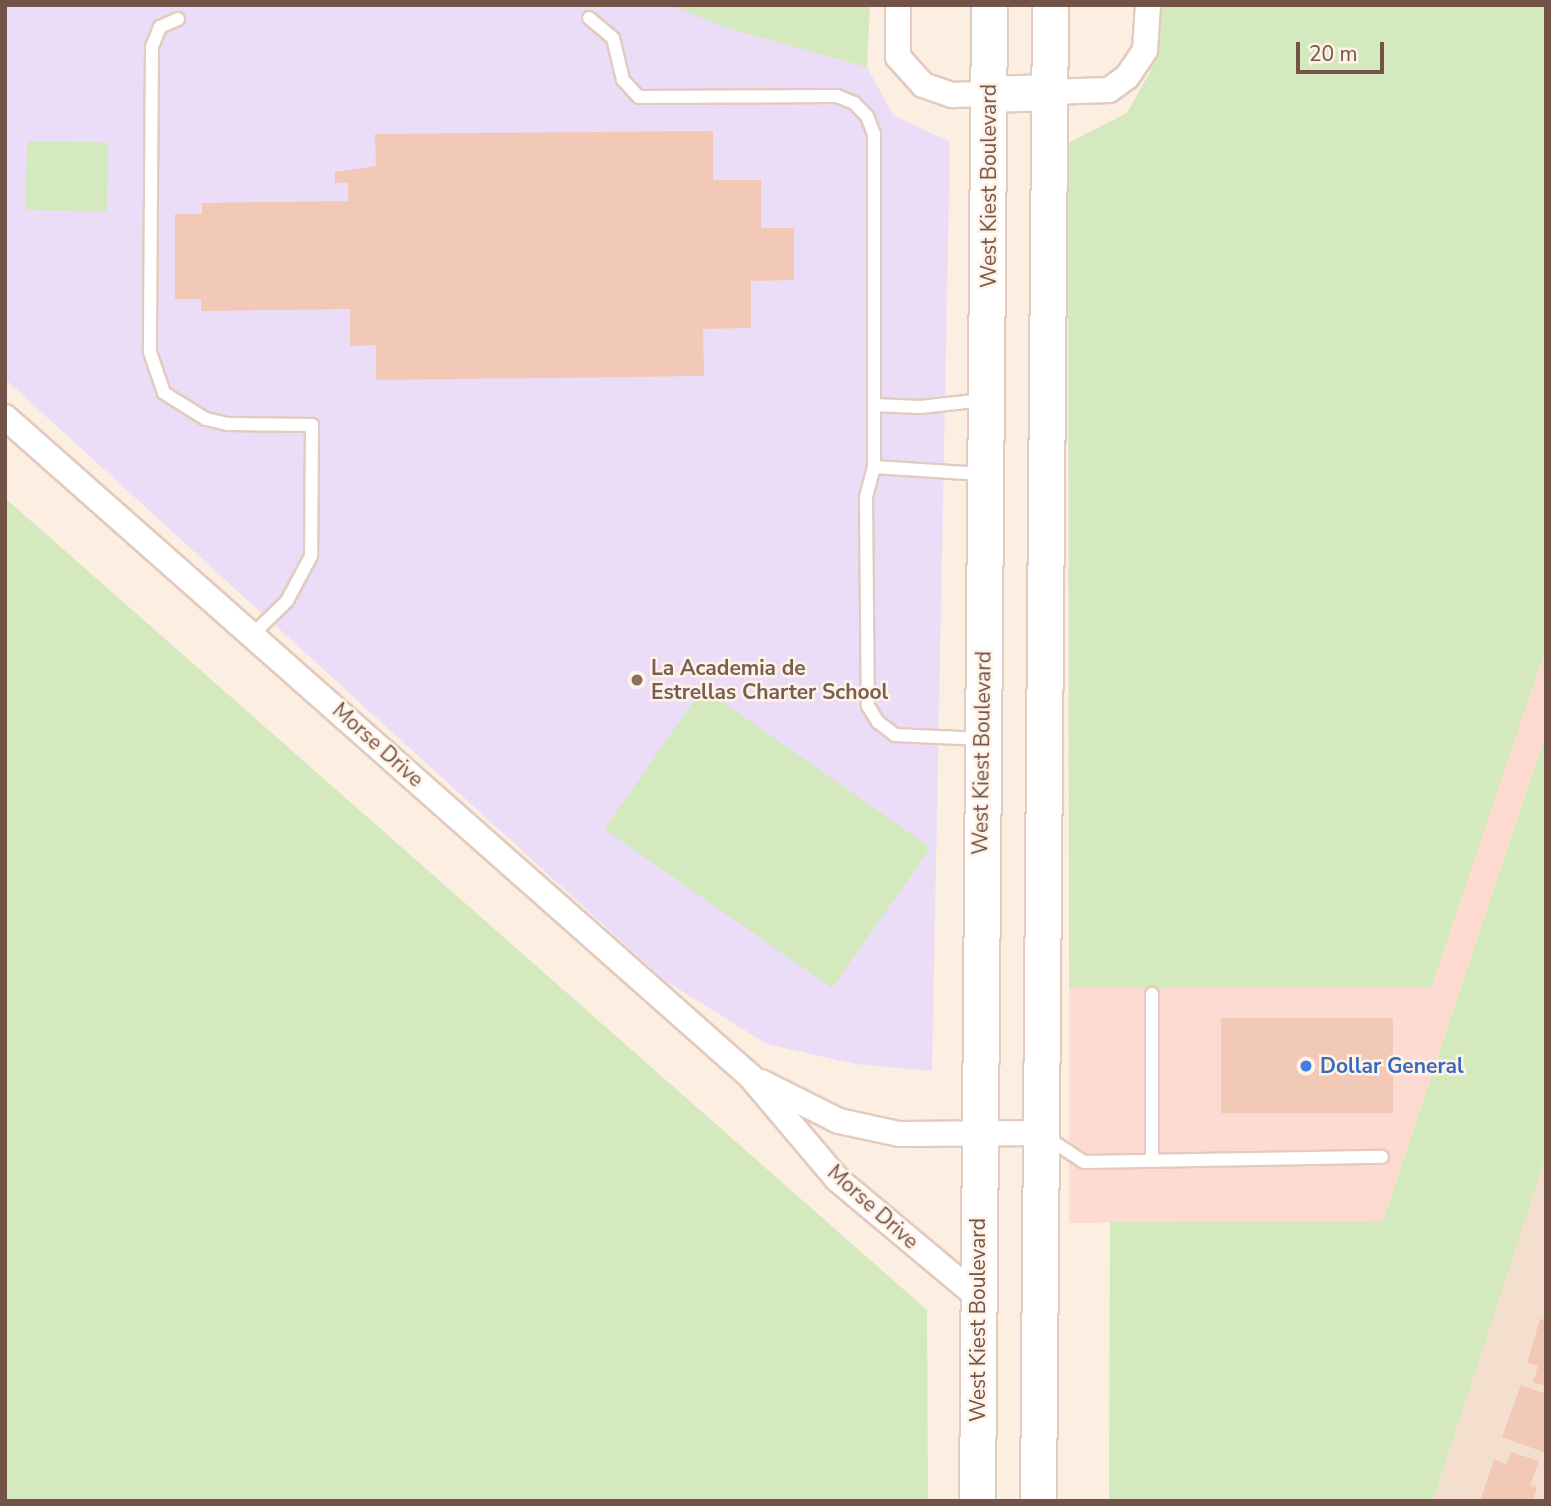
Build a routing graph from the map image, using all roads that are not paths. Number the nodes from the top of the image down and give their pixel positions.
1 (898, 5) edge
2 (989, 5) edge
3 (1050, 5) edge
4 (1148, 5) edge
5 (589, 18) dead end
6 (178, 19) dead end
7 (1050, 92) junction
8 (989, 94) junction
9 (988, 400) junction
10 (874, 405) junction
11 (5, 417) edge
12 (874, 467) junction
13 (986, 474) junction
14 (253, 634) junction
15 (982, 739) junction
16 (1152, 994) dead end
17 (750, 1076) junction
18 (1040, 1133) junction
19 (979, 1137) junction
20 (1382, 1157) dead end
21 (1152, 1161) junction
22 (978, 1297) junction
23 (976, 1501) edge
24 (1038, 1501) edge

1 - 8 street
2 - 8 main road, West Kiest Boulevard
3 - 7 main road
4 - 7 street
5 - 10 lane
6 - 14 lane
7 - 8 main road
7 - 18 main road
8 - 9 main road, West Kiest Boulevard
9 - 10 lane
9 - 13 main road, West Kiest Boulevard
10 - 12 lane
11 - 14 street, Morse Drive
12 - 13 lane
12 - 15 lane
13 - 15 main road, West Kiest Boulevard
14 - 17 street, Morse Drive
15 - 19 main road, West Kiest Boulevard
16 - 21 lane
17 - 19 street, Morse Drive
17 - 22 street, Morse Drive
18 - 19 street, Morse Drive
18 - 21 lane
18 - 24 main road
19 - 22 main road, West Kiest Boulevard
20 - 21 lane
22 - 23 main road, West Kiest Boulevard

